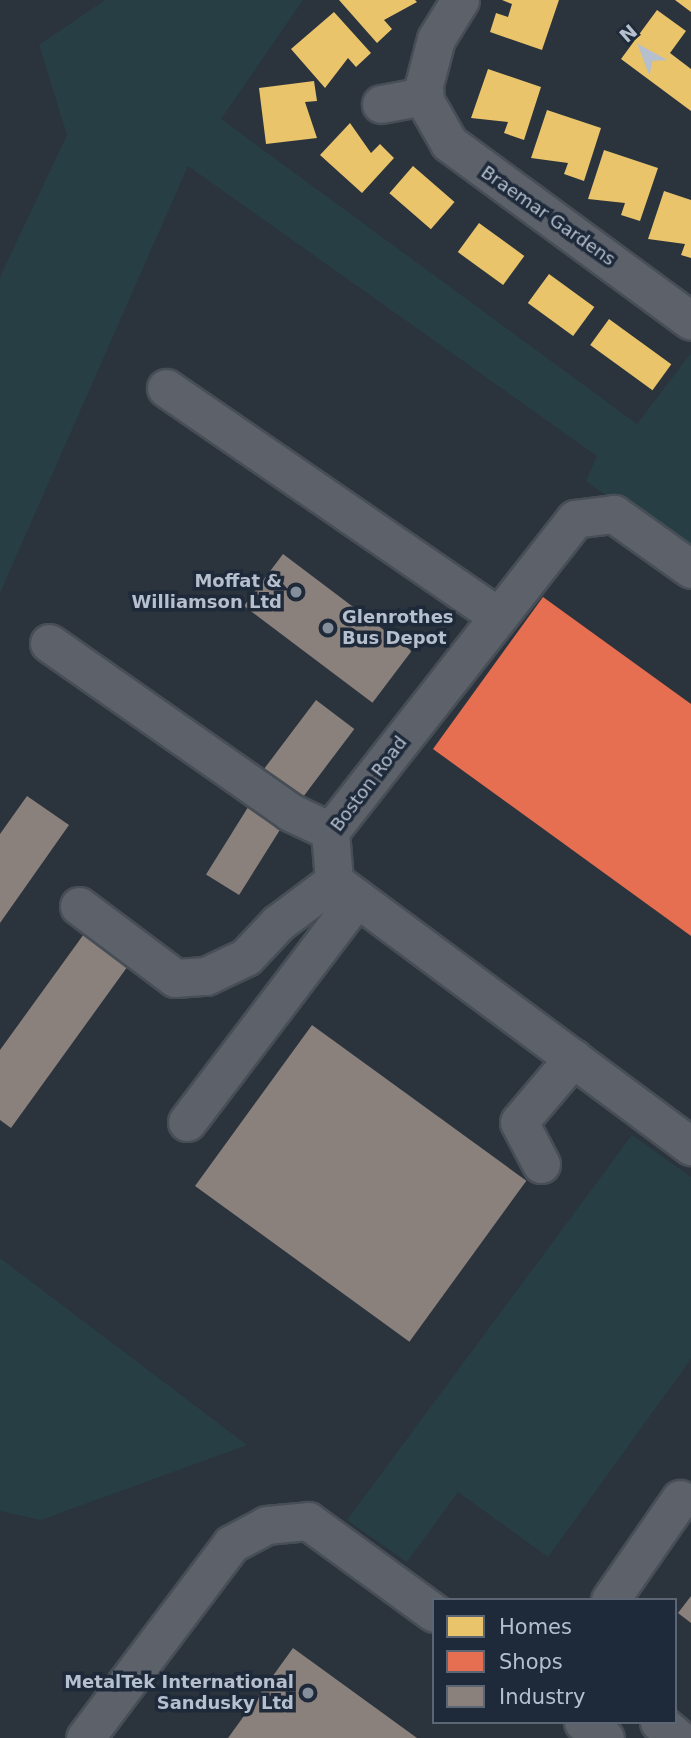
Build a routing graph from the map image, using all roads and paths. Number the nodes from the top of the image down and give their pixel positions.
1 (460, 0) edge
2 (424, 96) junction
3 (381, 104) dead end
4 (691, 321) edge
5 (166, 388) dead end
6 (691, 569) edge
7 (498, 616) junction
8 (49, 643) dead end
9 (330, 831) junction
10 (345, 890) junction
11 (79, 906) dead end
12 (573, 1058) junction
13 (187, 1122) dead end
14 (691, 1146) edge
15 (541, 1164) dead end
16 (680, 1499) dead end
17 (611, 1598) edge
18 (432, 1612) edge
19 (586, 1724) edge
20 (661, 1724) edge
21 (85, 1738) edge
22 (605, 1738) edge
23 (678, 1738) edge

1 - 2 street
2 - 3 street
2 - 4 street, Braemar Gardens
5 - 7 street
6 - 7 street, Boston Road
7 - 9 street, Boston Road
8 - 9 street
9 - 10 street, Boston Road
10 - 11 street
10 - 12 street
10 - 13 street
12 - 14 street
12 - 15 street
16 - 17 street
18 - 21 street
19 - 22 street
20 - 23 street

